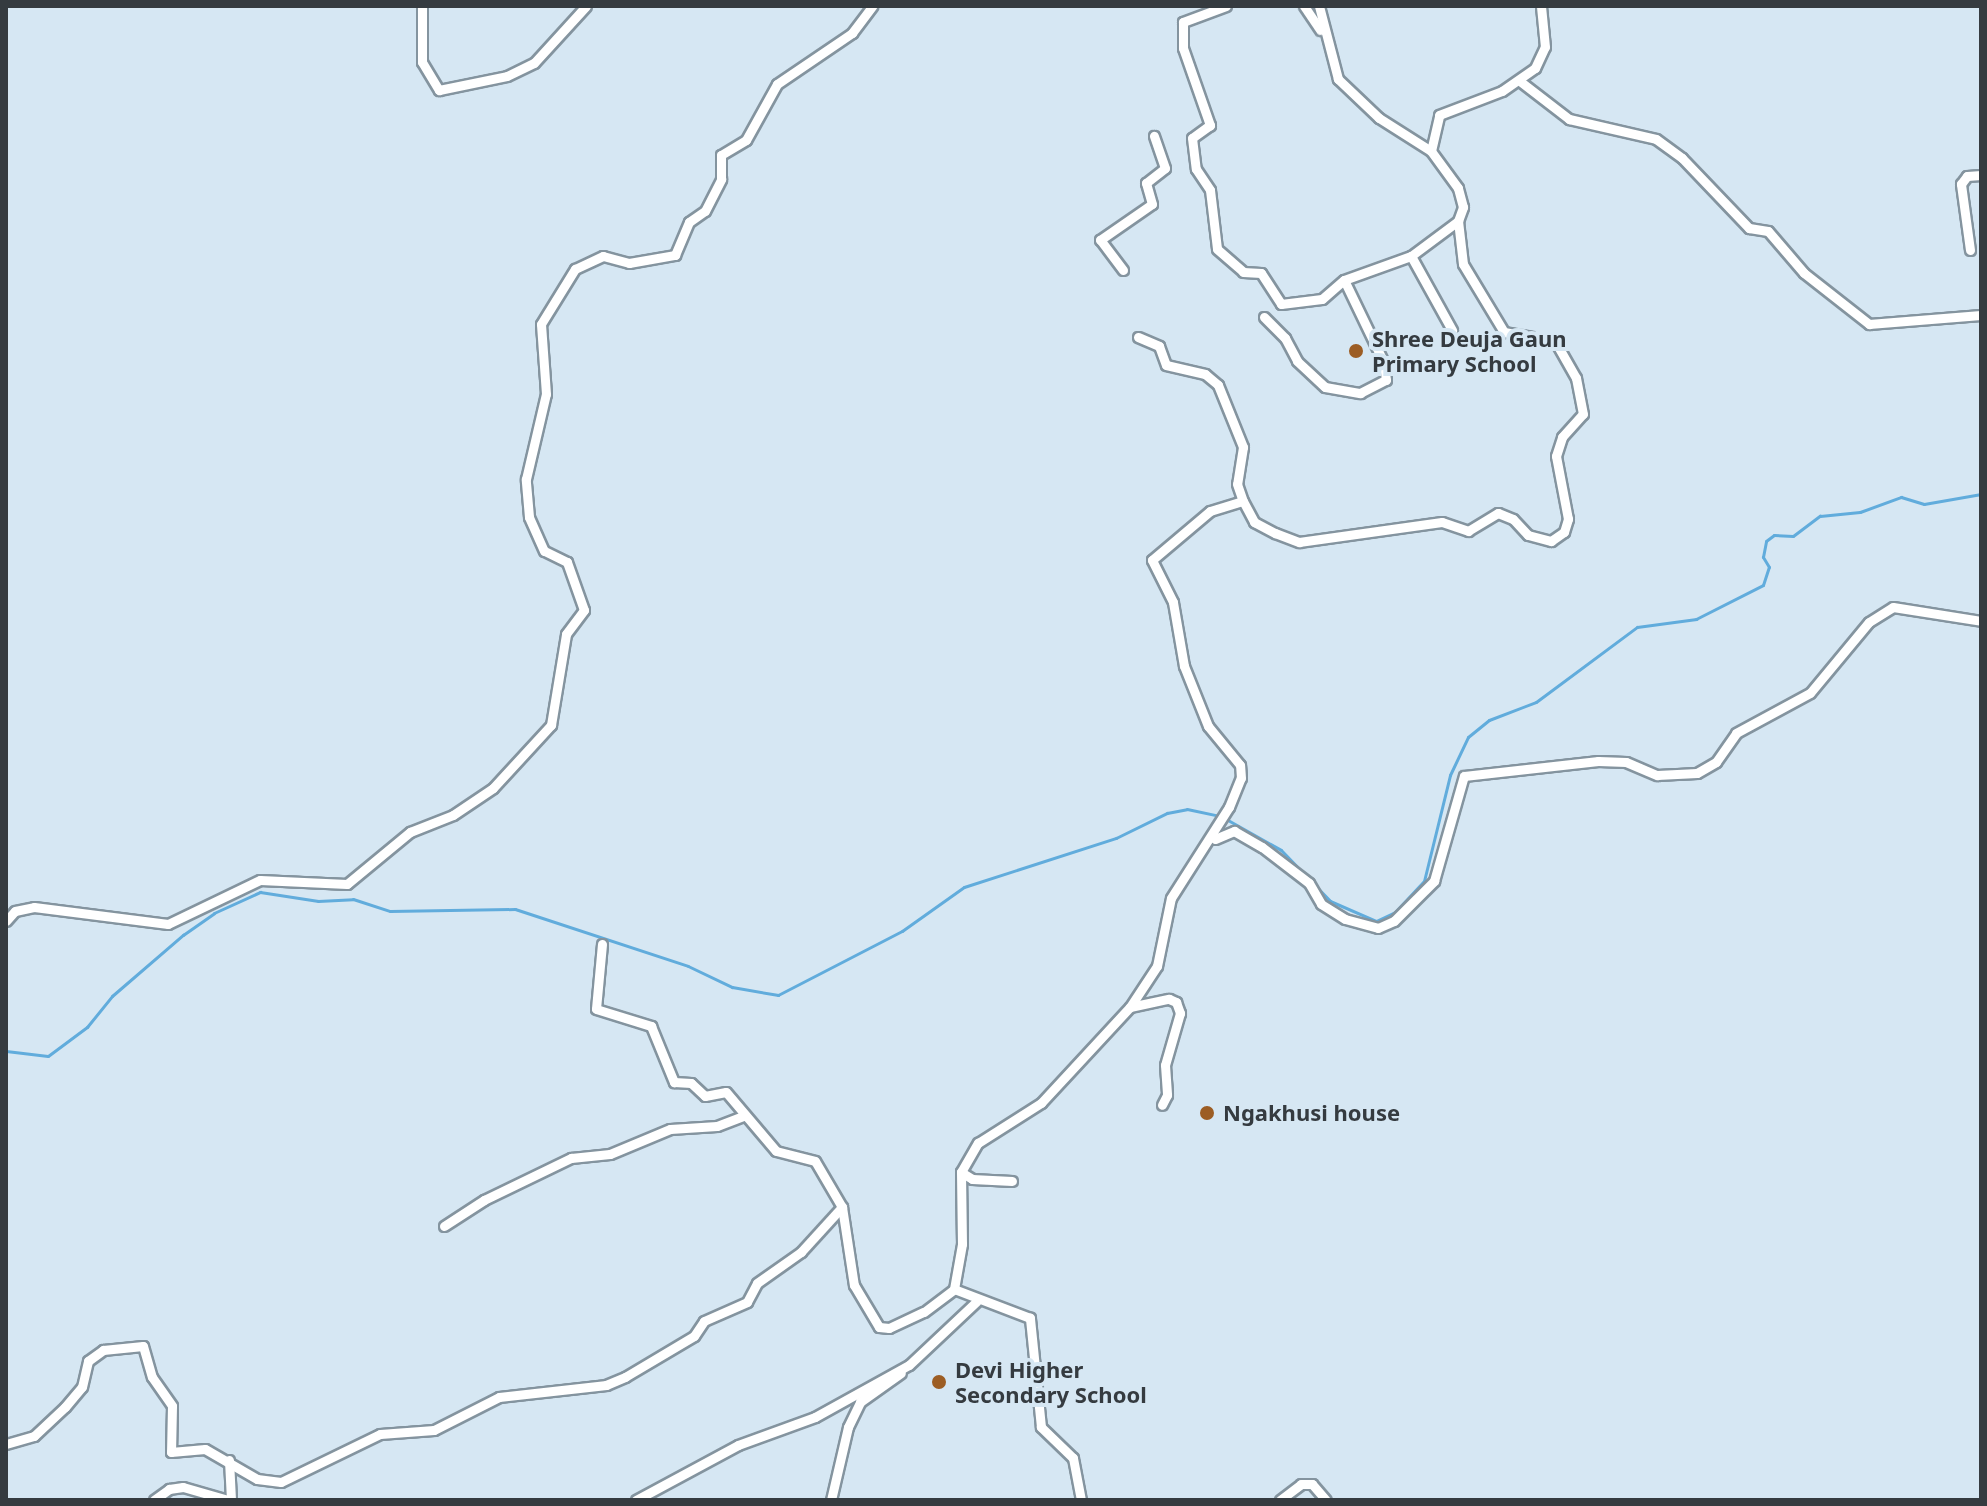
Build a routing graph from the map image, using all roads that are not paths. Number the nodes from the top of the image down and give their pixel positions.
1 (422, 6) edge
2 (586, 6) edge
3 (872, 6) edge
4 (1226, 6) edge
5 (1304, 6) edge
6 (1319, 6) edge
7 (1541, 6) edge
8 (1322, 32) junction
9 (1521, 82) junction
10 (1154, 136) dead end
11 (1431, 151) junction
12 (1981, 175) edge
13 (1458, 221) junction
14 (1970, 250) dead end
15 (1411, 256) junction
16 (1123, 270) dead end
17 (1344, 280) junction
18 (1981, 315) edge
19 (1264, 317) dead end
20 (1452, 330) dead end
21 (1138, 337) dead end
22 (1243, 501) junction
23 (1981, 621) edge
24 (1209, 843) junction
25 (6, 921) edge
26 (602, 944) dead end
27 (1130, 1007) junction
28 (1162, 1105) dead end
29 (743, 1116) junction
30 (961, 1172) junction
31 (1012, 1181) dead end
32 (842, 1207) junction
33 (444, 1226) dead end
34 (954, 1289) junction
35 (977, 1301) junction
36 (909, 1365) junction
37 (6, 1444) edge
38 (229, 1460) junction
39 (154, 1500) edge
40 (230, 1500) edge
41 (636, 1500) edge
42 (831, 1500) edge
43 (1081, 1500) edge
44 (1280, 1500) edge
45 (1326, 1500) edge

1 - 2 street
3 - 25 street
4 - 17 street
5 - 8 street
6 - 8 street
7 - 9 street
8 - 11 street
9 - 11 street
9 - 18 street
10 - 16 street
11 - 13 street
12 - 14 street
13 - 15 street
13 - 22 street
15 - 17 street
15 - 20 street
17 - 19 street
21 - 22 street
22 - 24 street
23 - 24 street
24 - 27 street
26 - 29 street
27 - 28 street
27 - 30 street
29 - 32 street
29 - 33 street
30 - 31 street
30 - 34 street
32 - 34 street
32 - 38 street
34 - 35 street
35 - 36 street
35 - 43 street
36 - 41 street
36 - 42 street
37 - 38 street
38 - 40 street
39 - 40 street
44 - 45 street

